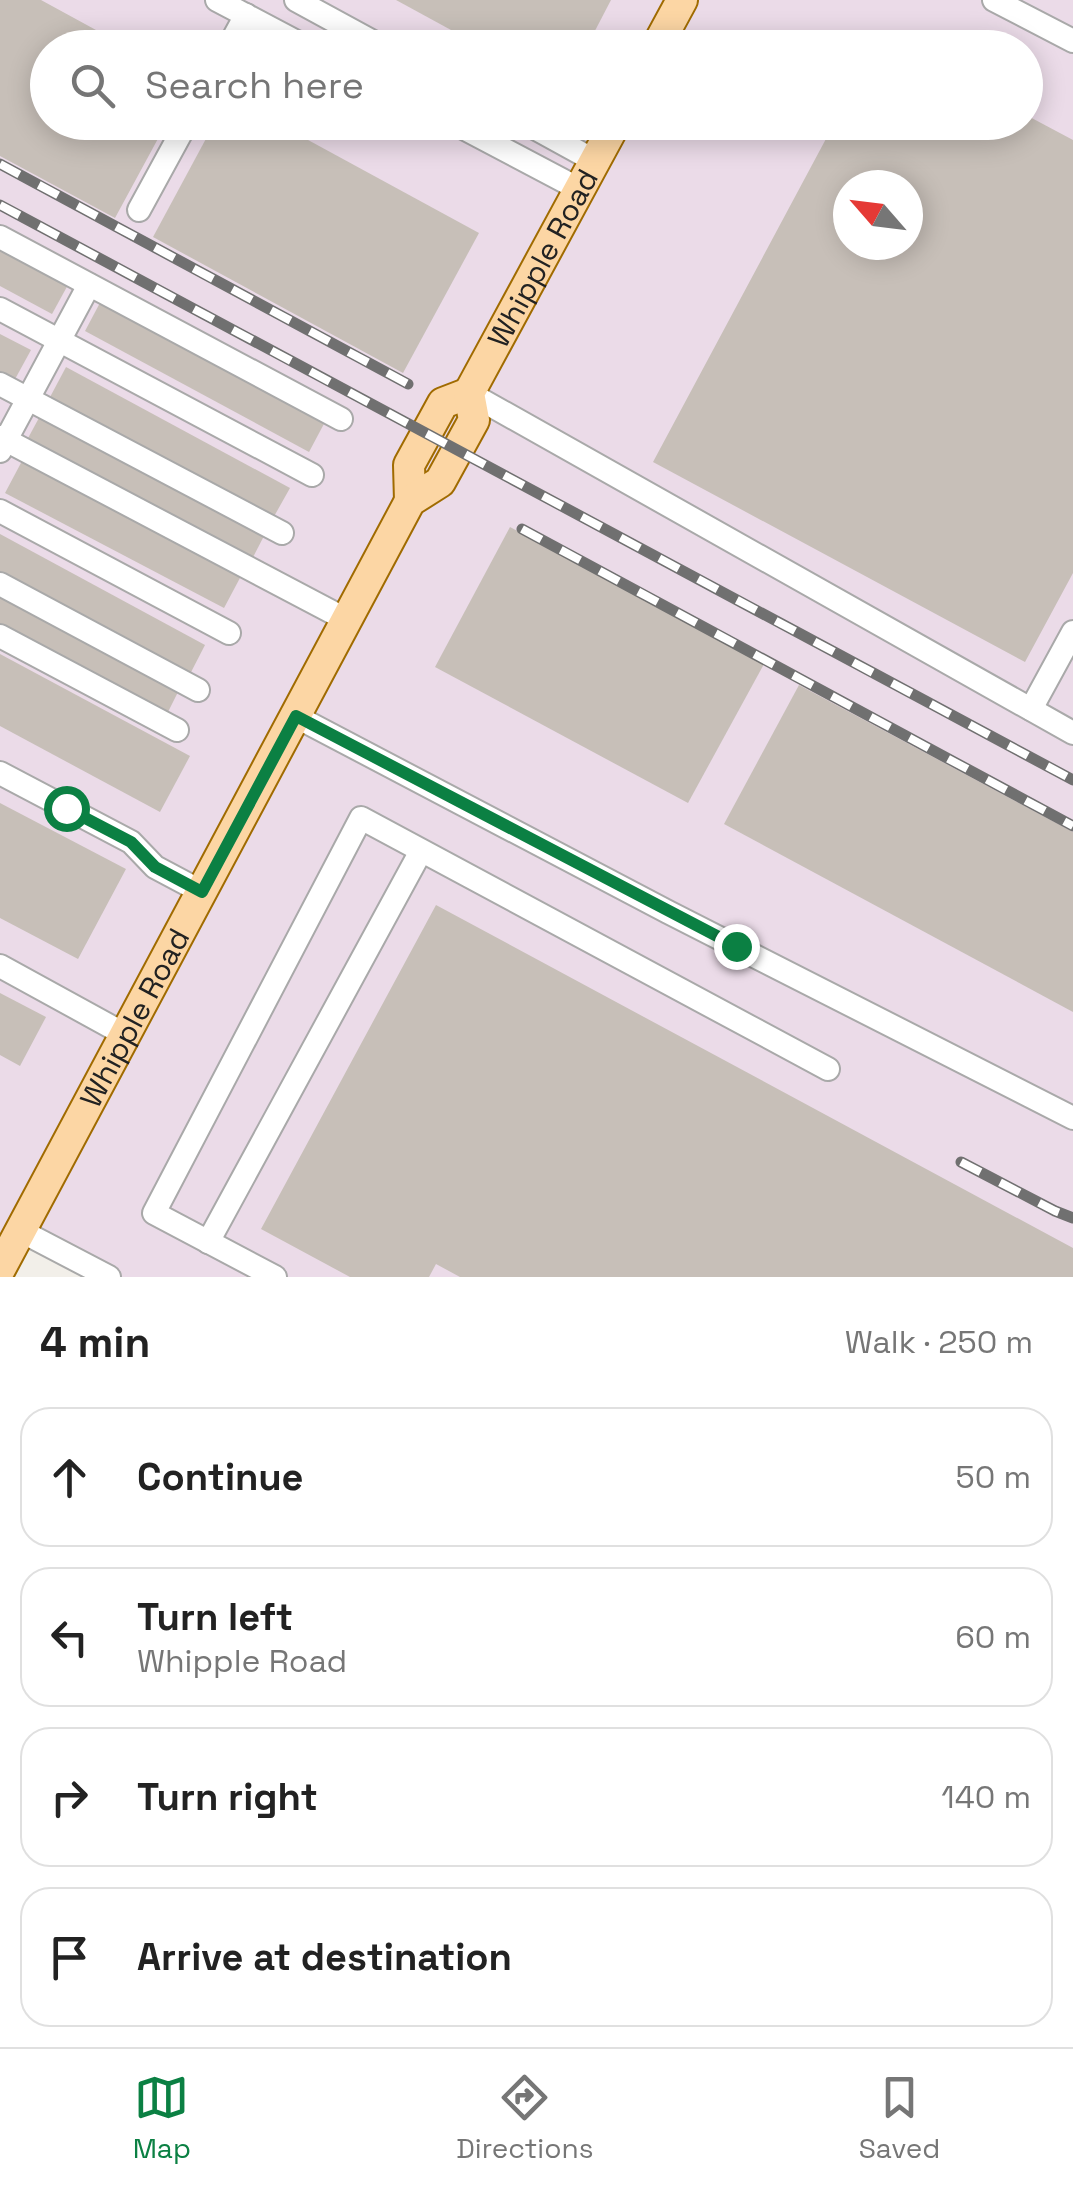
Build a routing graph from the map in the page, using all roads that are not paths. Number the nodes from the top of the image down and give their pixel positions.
1 (217, 0) edge
2 (296, 0) edge
3 (682, 0) edge
4 (994, 0) edge
5 (325, 7) edge
6 (246, 15) junction
7 (238, 30) edge
8 (274, 30) edge
9 (358, 30) edge
10 (666, 30) edge
11 (1073, 41) edge
12 (177, 140) edge
13 (486, 140) edge
14 (557, 140) edge
15 (606, 140) edge
16 (595, 161) junction
17 (580, 189) junction
18 (140, 210) dead end
19 (0, 237) edge
20 (89, 285) junction
21 (0, 309) edge
22 (59, 341) junction
23 (0, 384) edge
24 (469, 392) junction
25 (28, 399) junction
26 (341, 418) dead end
27 (2, 442) edge
28 (312, 476) dead end
29 (0, 511) edge
30 (282, 533) dead end
31 (0, 584) edge
32 (347, 620) junction
33 (1073, 632) edge
34 (229, 633) dead end
35 (0, 636) edge
36 (198, 690) dead end
37 (1032, 709) junction
38 (296, 716) junction
39 (176, 730) dead end
40 (1073, 733) edge
41 (0, 773) edge
42 (422, 851) junction
43 (202, 892) junction
44 (0, 966) edge
45 (126, 1035) junction
46 (828, 1069) dead end
47 (1073, 1118) edge
48 (21, 1230) junction
49 (208, 1242) junction
50 (0, 1269) edge
51 (109, 1277) edge
52 (276, 1277) edge

1 - 6 street
2 - 5 street
3 - 10 main road
4 - 11 street
5 - 9 street
6 - 7 street
6 - 8 street
12 - 18 street
13 - 17 street
14 - 16 street
15 - 16 main road, Whipple Road
16 - 17 main road, Whipple Road
17 - 24 main road, Whipple Road
19 - 20 street
20 - 22 street
20 - 26 street
21 - 22 street
22 - 25 street
22 - 28 street
23 - 25 street
24 - 32 main road, Whipple Road
24 - 37 street
25 - 27 street
25 - 30 street
27 - 32 street
29 - 34 street
31 - 36 street
32 - 38 main road, Whipple Road
33 - 37 street
35 - 39 street
37 - 40 street
38 - 43 main road, Whipple Road
38 - 47 street
41 - 43 street
42 - 46 street
42 - 49 street
42 - 49 street
43 - 45 main road, Whipple Road
44 - 45 street
45 - 48 main road, Whipple Road
48 - 50 main road, Whipple Road
48 - 51 street
49 - 52 street

